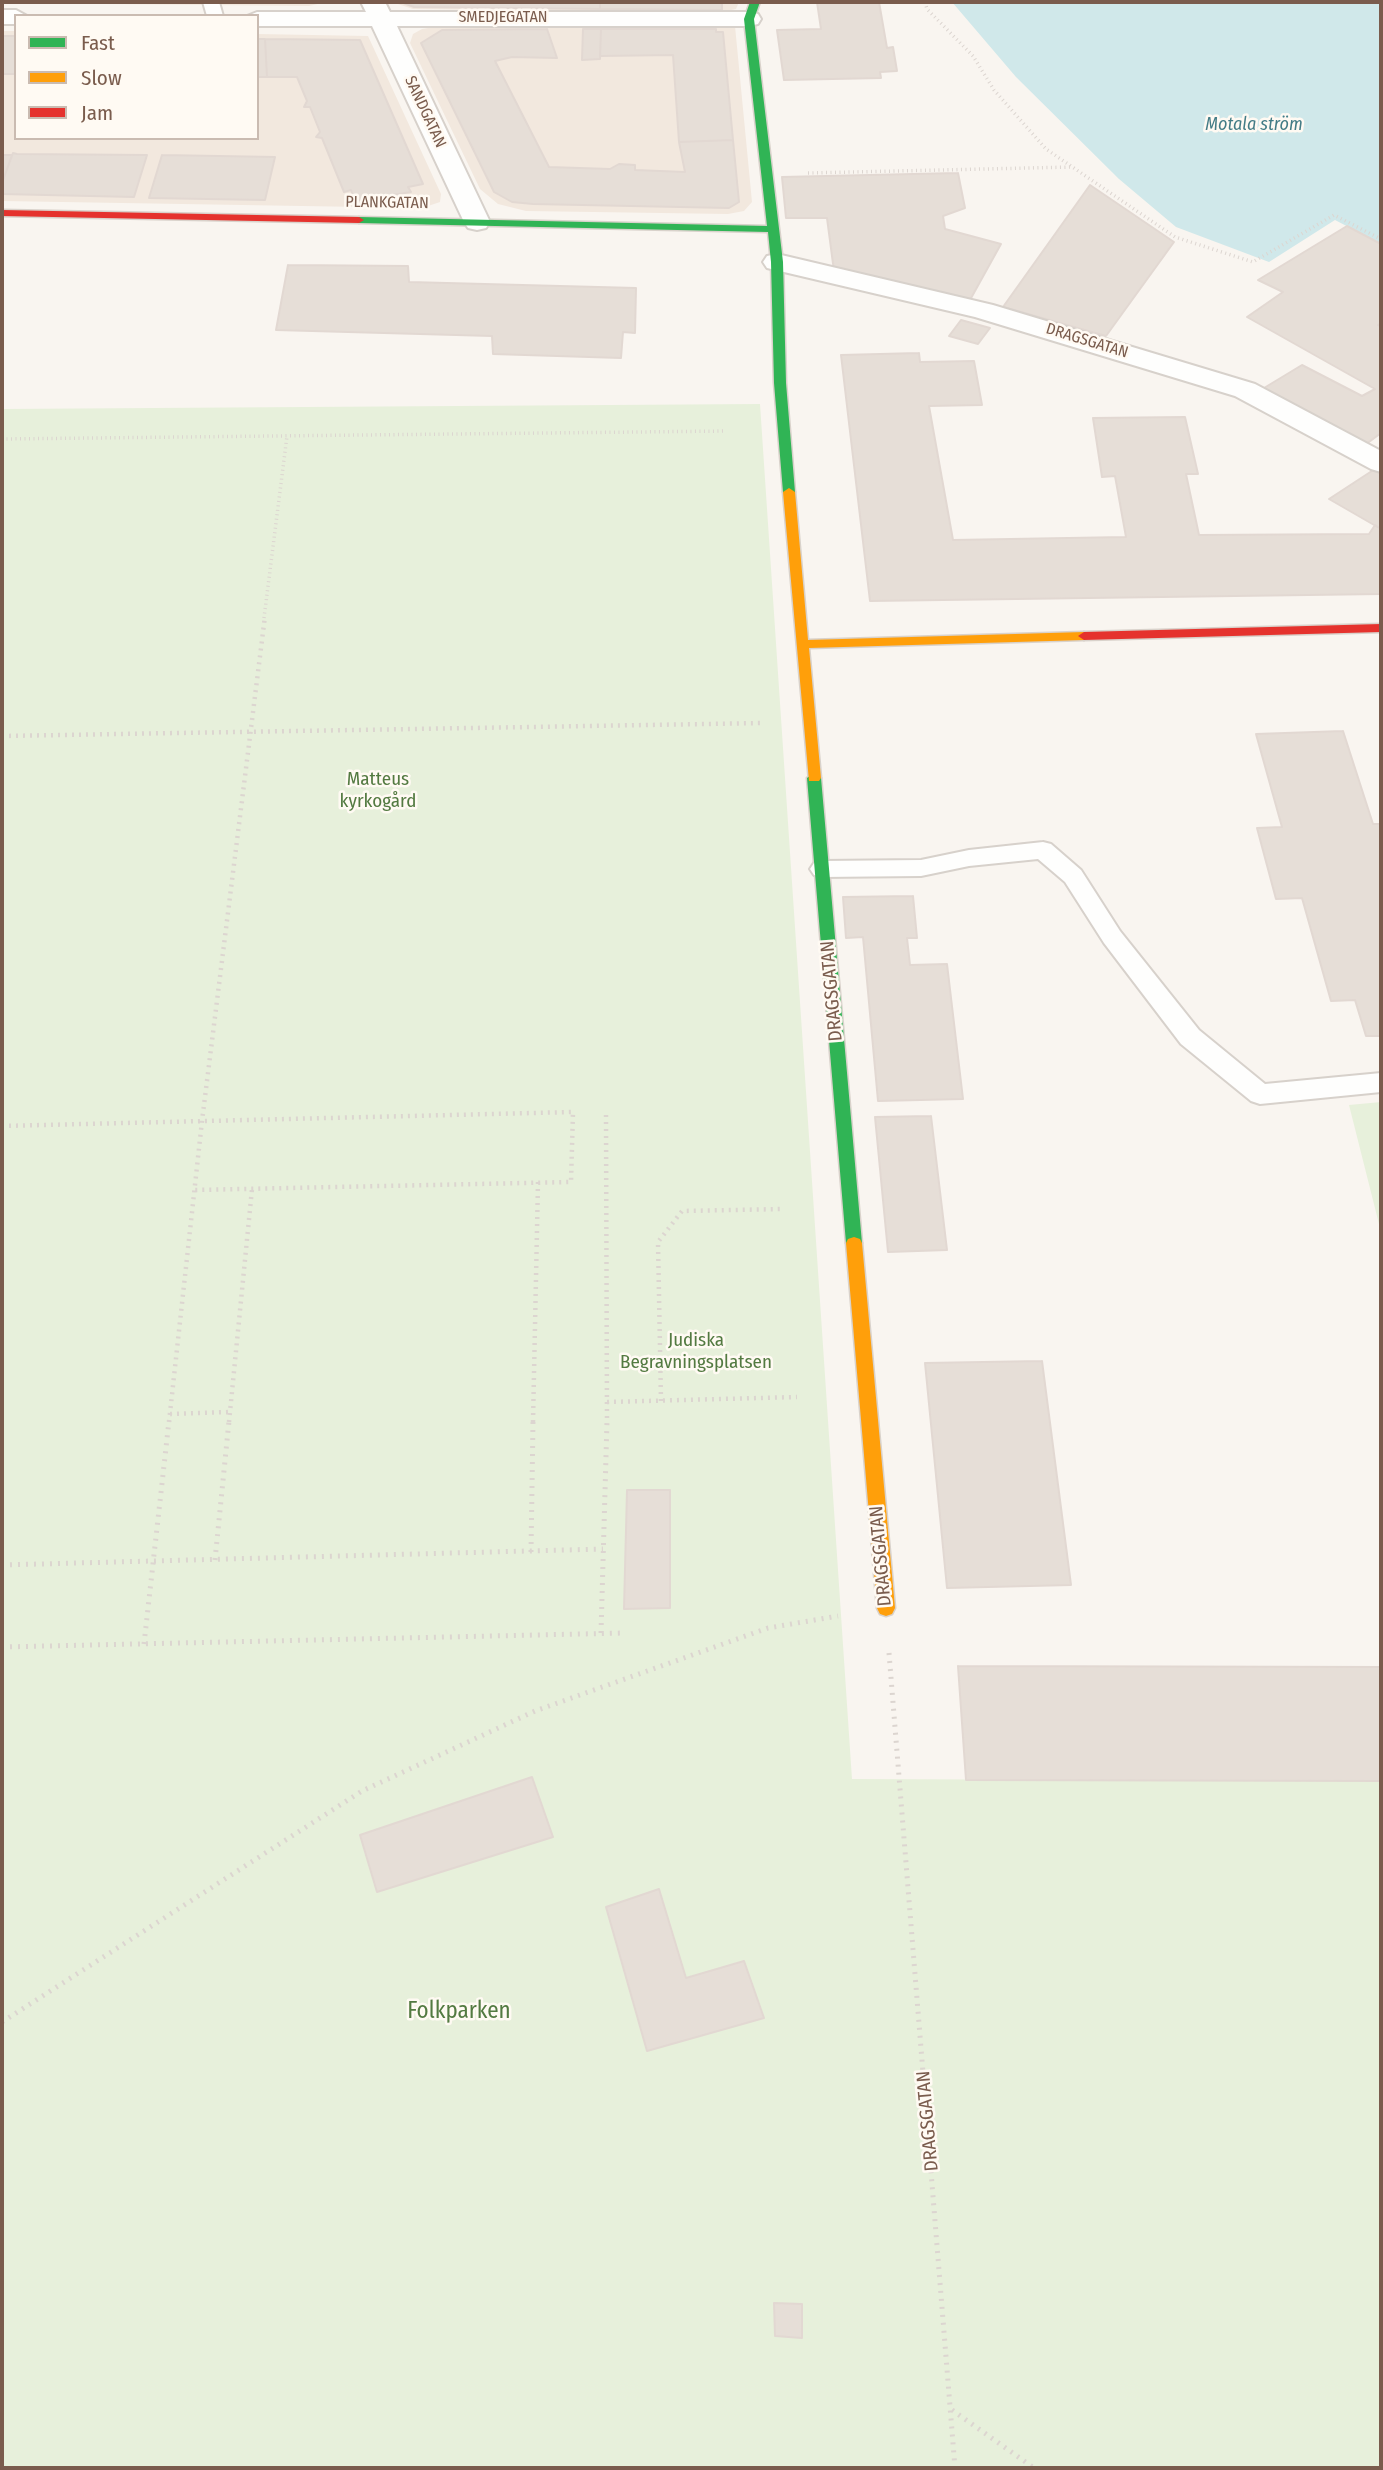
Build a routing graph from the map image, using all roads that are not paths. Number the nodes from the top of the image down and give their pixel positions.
1 (752, 10) edge
2 (377, 11) edge
3 (259, 19) edge
4 (2, 213) edge
5 (477, 222) junction
6 (772, 229) junction
7 (777, 262) junction
8 (1381, 463) edge
9 (1381, 628) edge
10 (803, 644) junction
11 (822, 869) junction
12 (1381, 1083) edge
13 (886, 1608) road end

1 - 2 street, SMEDJEGATAN
1 - 6 street, DRAGSGATAN
2 - 3 street, SMEDJEGATAN
2 - 5 street, SANDGATAN
4 - 5 street, PLANKGATAN
5 - 6 street, PLANKGATAN
6 - 7 street, DRAGSGATAN
7 - 8 street, DRAGSGATAN
7 - 10 street, DRAGSGATAN
9 - 10 street
10 - 11 street, DRAGSGATAN
11 - 12 lane
11 - 13 street, DRAGSGATAN

